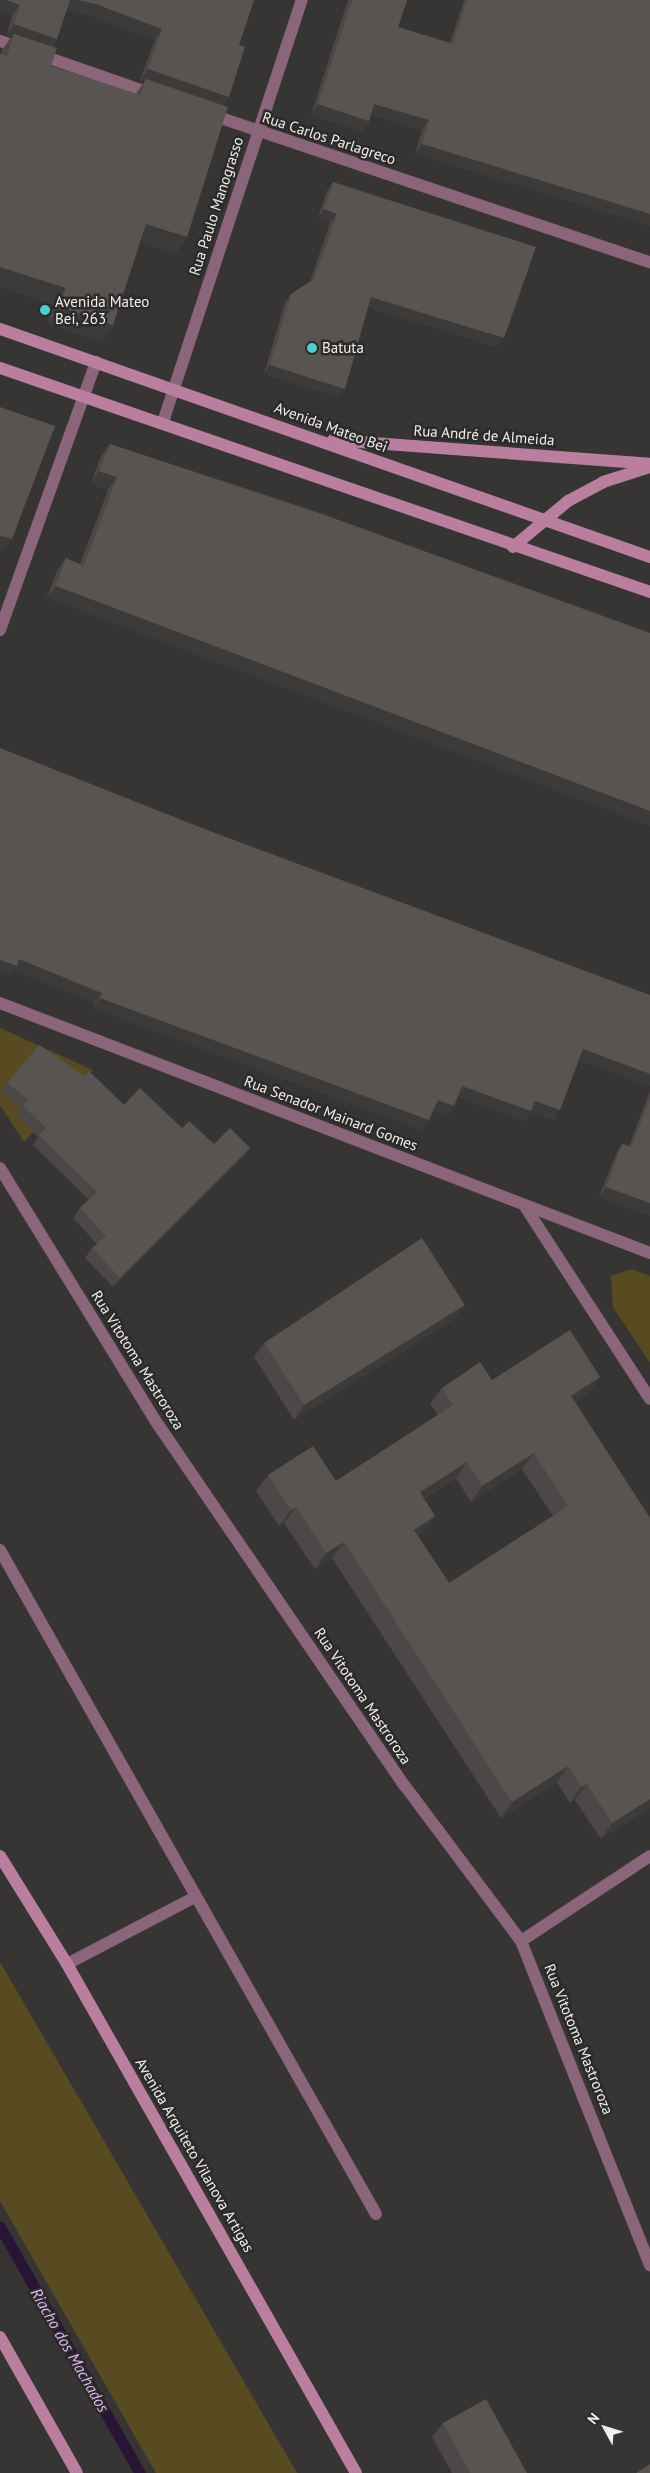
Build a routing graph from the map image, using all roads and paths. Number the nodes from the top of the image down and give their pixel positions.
1 (302, 0) edge
2 (0, 41) edge
3 (166, 99) edge
4 (193, 109) edge
5 (258, 132) junction
6 (650, 262) edge
7 (0, 330) edge
8 (96, 362) junction
9 (0, 368) edge
10 (174, 389) junction
11 (84, 396) junction
12 (163, 422) junction
13 (316, 438) junction
14 (650, 465) edge
15 (545, 521) junction
16 (513, 547) junction
17 (650, 557) edge
18 (650, 592) edge
19 (0, 630) edge
20 (0, 1003) edge
21 (0, 1168) edge
22 (524, 1205) junction
23 (650, 1253) edge
24 (650, 1399) edge
25 (0, 1550) edge
26 (0, 1856) edge
27 (650, 1856) edge
28 (196, 1897) junction
29 (521, 1941) junction
30 (68, 1964) junction
31 (376, 2214) dead end
32 (650, 2265) edge
33 (0, 2337) edge
34 (77, 2473) edge
35 (356, 2473) edge

1 - 5 street, Rua Paulo Manograsso
2 - 3 street
4 - 5 street, Rua Carlos Parlagreco
5 - 6 street, Rua Carlos Parlagreco
5 - 10 street, Rua Paulo Manograsso
7 - 8 main road, Avenida Mateo Bei
8 - 10 main road, Avenida Mateo Bei
8 - 11 street
9 - 11 main road
10 - 12 street, Rua Paulo Manograsso
10 - 13 main road, Avenida Mateo Bei
11 - 12 main road
11 - 19 street
12 - 16 main road
13 - 14 main road, Rua André de Almeida
13 - 15 main road, Avenida Mateo Bei
14 - 15 main road, Rua André de Almeida
15 - 16 main road, Rua André de Almeida
15 - 17 main road, Avenida Mateo Bei
16 - 18 main road
20 - 22 street, Rua Senador Mainard Gomes
21 - 29 street, Rua Vitotoma Mastroroza
22 - 23 street, Rua Senador Mainard Gomes
22 - 24 street
25 - 28 street
26 - 30 main road, Avenida Arquiteto Vilanova Artigas
27 - 29 street
28 - 30 street
28 - 31 street
29 - 32 street, Rua Vitotoma Mastroroza
30 - 35 main road, Avenida Arquiteto Vilanova Artigas
33 - 34 main road

